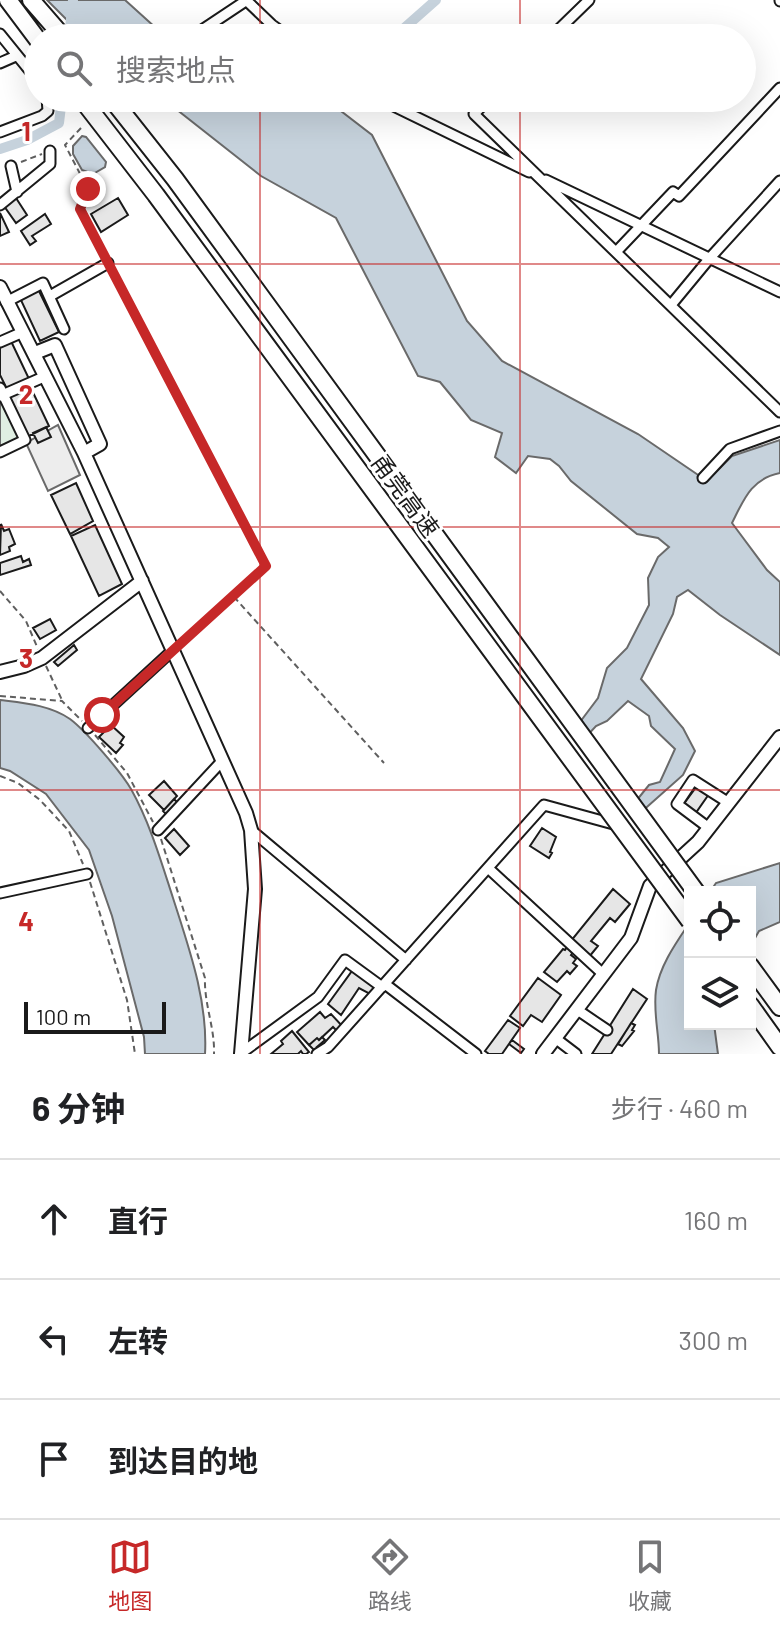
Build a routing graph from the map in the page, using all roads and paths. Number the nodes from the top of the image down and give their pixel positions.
1 (8, 0) edge
2 (31, 0) edge
3 (247, 0) edge
4 (584, 2) edge
5 (26, 24) edge
6 (52, 24) edge
7 (211, 24) edge
8 (271, 24) edge
9 (563, 24) edge
10 (0, 34) edge
11 (16, 56) junction
12 (0, 63) edge
13 (24, 65) edge
14 (780, 88) edge
15 (47, 112) edge
16 (92, 112) edge
17 (122, 112) edge
18 (406, 112) edge
19 (476, 112) edge
20 (81, 128) dead end
21 (0, 132) edge
22 (65, 145) junction
23 (50, 151) junction
24 (11, 166) joint
25 (537, 175) junction
26 (780, 181) edge
27 (17, 192) junction
28 (0, 205) edge
29 (641, 226) junction
30 (616, 252) junction
31 (709, 259) junction
32 (108, 263) junction
33 (780, 292) edge
34 (2, 295) edge
35 (50, 296) junction
36 (671, 305) junction
37 (64, 329) dead end
38 (23, 332) junction
39 (0, 342) edge
40 (35, 353) junction
41 (46, 376) junction
42 (1, 393) edge
43 (780, 412) edge
44 (780, 431) edge
45 (0, 452) edge
46 (84, 453) junction
47 (703, 478) dead end
48 (142, 581) junction
49 (0, 591) edge
50 (233, 596) junction
51 (173, 650) junction
52 (42, 658) junction
53 (0, 672) edge
54 (0, 696) edge
55 (62, 701) junction
56 (88, 728) junction
57 (780, 737) edge
58 (223, 760) junction
59 (384, 763) dead end
60 (0, 776) edge
61 (729, 803) junction
62 (622, 827) junction
63 (709, 828) junction
64 (158, 830) junction
65 (251, 830) junction
66 (488, 868) junction
67 (87, 874) junction
68 (692, 886) edge
69 (0, 893) edge
70 (684, 913) edge
71 (406, 960) junction
72 (603, 974) junction
73 (756, 974) edge
74 (384, 985) junction
75 (780, 1007) edge
76 (576, 1009) junction
77 (756, 1013) edge
78 (607, 1030) dead end
79 (555, 1038) junction
80 (780, 1047) edge
81 (331, 1050) edge
82 (135, 1054) edge
83 (214, 1054) edge
84 (241, 1054) edge
85 (317, 1054) edge
86 (476, 1054) edge
87 (543, 1054) edge
88 (576, 1054) edge

1 - 5 highway
2 - 6 highway
3 - 7 street
3 - 8 street
4 - 9 street
10 - 11 street
11 - 12 street
11 - 13 street
14 - 29 street
15 - 21 street
16 - 62 highway, 甬莞高速, bridge
17 - 68 highway, 甬莞高速, bridge
18 - 25 street
19 - 25 street
20 - 22 path
22 - 23 path
22 - 32 path
23 - 24 path
23 - 27 street
24 - 27 street
25 - 29 street
25 - 30 street
26 - 31 street
27 - 28 street
29 - 30 street
29 - 31 street
30 - 36 street
31 - 33 street
31 - 36 street
32 - 35 street
32 - 50 path
34 - 35 street
34 - 38 street
35 - 37 street
36 - 43 street
38 - 39 street
38 - 40 street
40 - 41 street
40 - 46 street
41 - 42 street
41 - 46 street
42 - 45 street
44 - 47 street
46 - 48 street
48 - 51 street
48 - 52 street
49 - 52 path
50 - 51 path
50 - 59 path
51 - 56 street
51 - 58 street
52 - 53 street
52 - 55 path
54 - 55 path
55 - 56 path
56 - 64 path
57 - 61 street
58 - 64 street
58 - 65 street
60 - 67 path
61 - 63 street
61 - 63 street
62 - 66 street
62 - 70 highway, 甬莞高速, bridge
63 - 72 street
64 - 83 path
65 - 71 street
65 - 84 street
66 - 71 street
66 - 72 street
67 - 69 street
67 - 82 path
71 - 74 street
72 - 76 street
73 - 75 highway
74 - 81 street
74 - 84 street
74 - 86 street
76 - 78 street
76 - 79 street
77 - 80 highway
79 - 87 street
79 - 88 street
81 - 85 street

